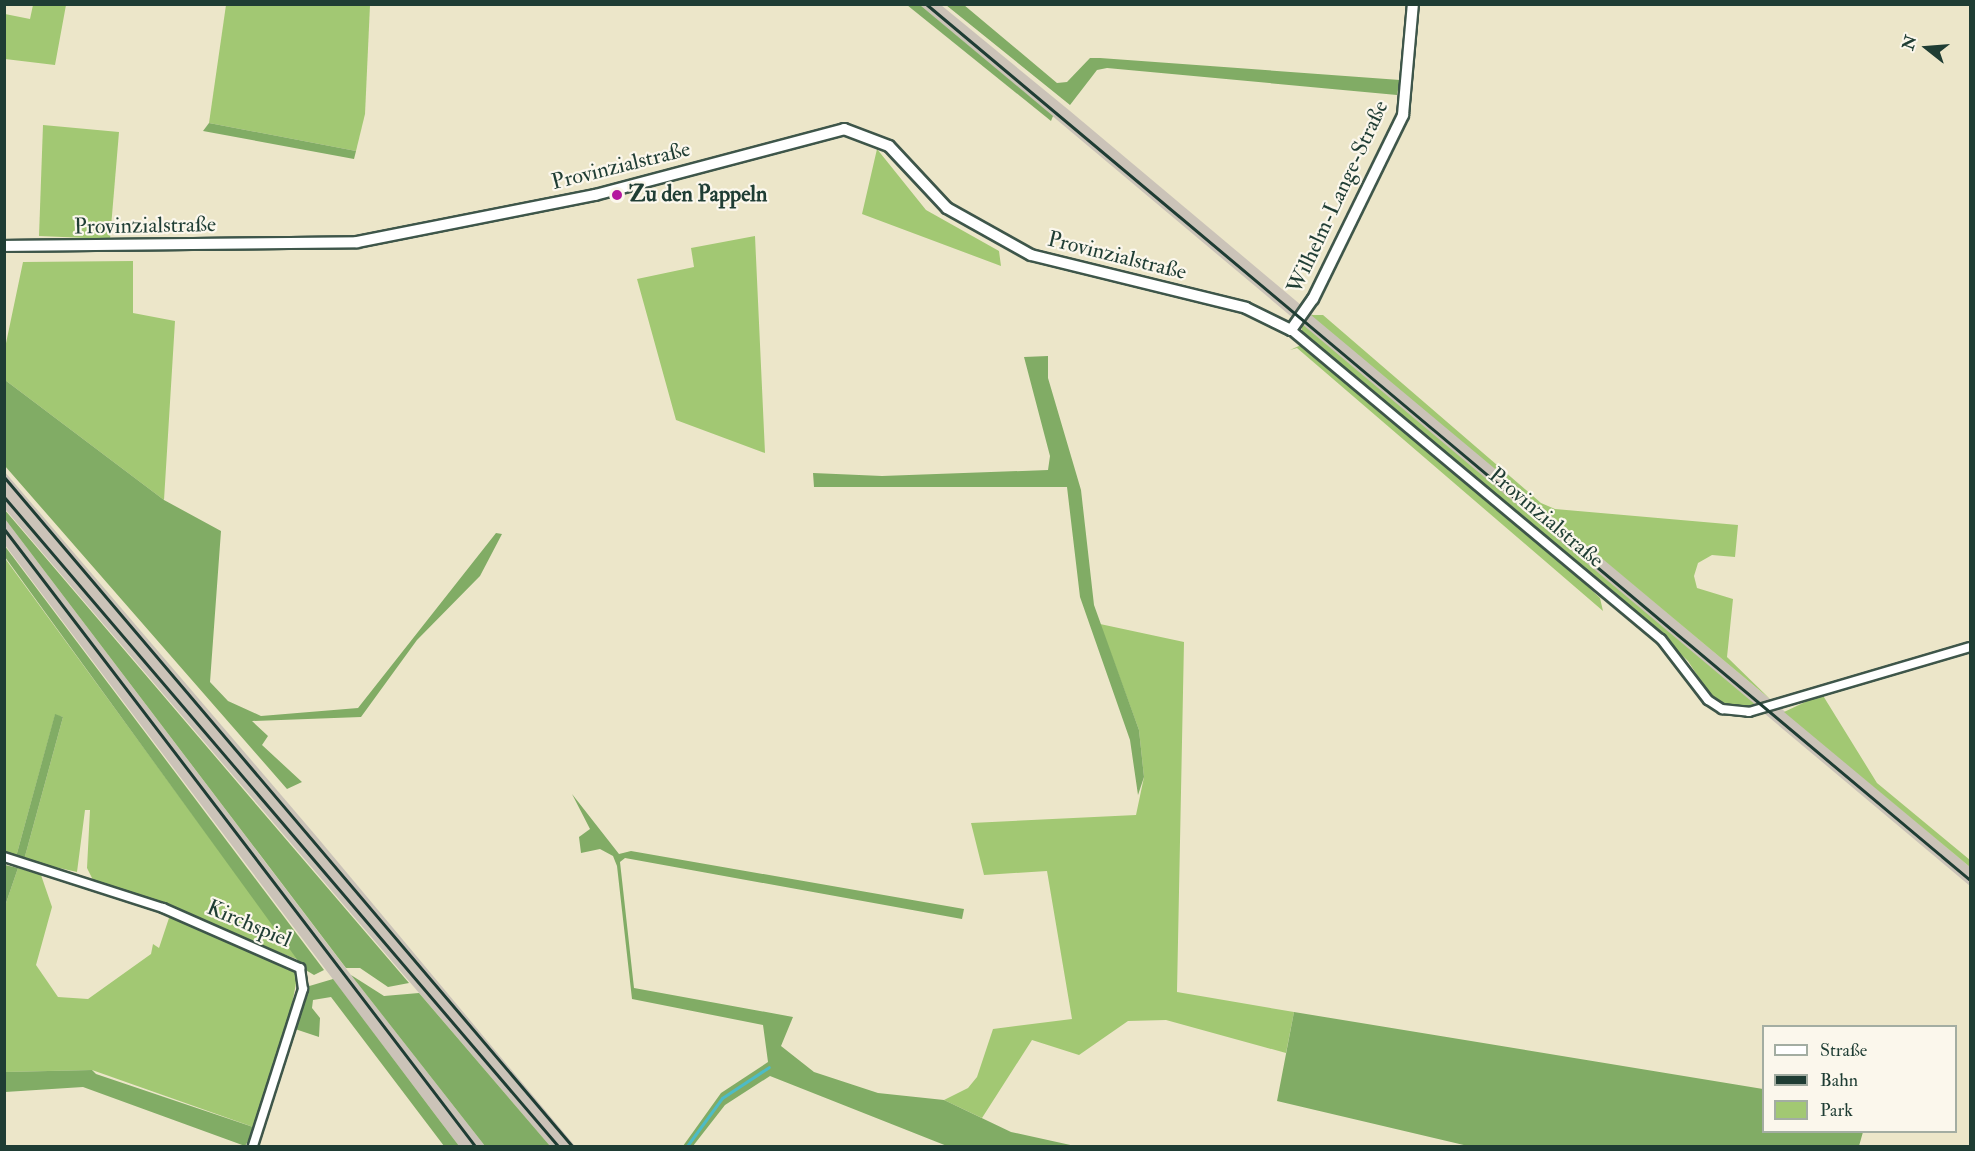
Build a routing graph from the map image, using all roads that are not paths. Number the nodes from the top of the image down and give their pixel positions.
1 (1413, 4) edge
2 (4, 246) edge
3 (1291, 330) junction
4 (1971, 646) edge
5 (4, 857) edge
6 (253, 1146) edge

1 - 3 street, Wilhelm-Lange-Straße
2 - 3 street, Provinzialstraße
3 - 4 street, Provinzialstraße
5 - 6 street, Kirchspiel

